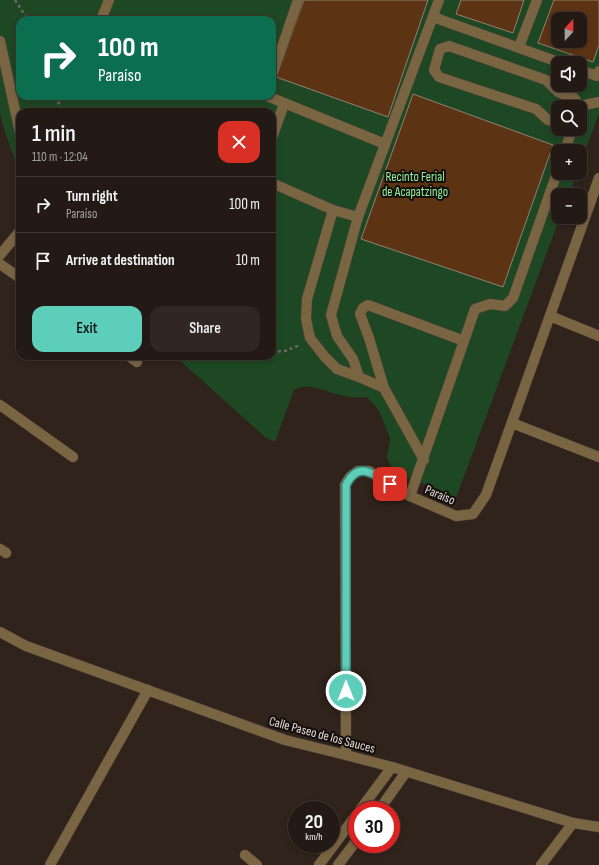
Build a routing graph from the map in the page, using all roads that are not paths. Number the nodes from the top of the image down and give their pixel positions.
1 (108, 0) edge
2 (298, 0) edge
3 (439, 0) edge
4 (537, 0) edge
5 (102, 16) edge
6 (433, 17) junction
7 (0, 41) edge
8 (519, 47) junction
9 (551, 59) edge
10 (276, 64) edge
11 (599, 71) edge
12 (587, 72) edge
13 (276, 100) edge
14 (576, 100) edge
15 (599, 102) edge
16 (284, 104) junction
17 (587, 105) edge
18 (16, 115) edge
19 (551, 121) edge
20 (276, 127) edge
21 (385, 144) junction
22 (599, 178) edge
23 (554, 180) edge
24 (276, 185) edge
25 (333, 210) junction
26 (358, 217) junction
27 (16, 236) edge
28 (0, 255) edge
29 (0, 264) edge
30 (16, 275) edge
31 (550, 316) junction
32 (599, 336) edge
33 (464, 341) junction
34 (134, 360) edge
35 (137, 362) dead end
36 (359, 376) junction
37 (384, 388) junction
38 (0, 405) edge
39 (512, 422) junction
40 (73, 457) dead end
41 (599, 457) edge
42 (424, 460) junction
43 (410, 496) junction
44 (0, 632) edge
45 (148, 690) junction
46 (346, 755) junction
47 (392, 767) junction
48 (406, 772) junction
49 (367, 801) edge
50 (385, 801) edge
51 (573, 823) junction
52 (348, 826) edge
53 (599, 827) edge
54 (348, 852) edge
55 (245, 856) dead end
56 (50, 865) edge
57 (257, 865) edge
58 (319, 865) edge
59 (338, 865) edge
60 (541, 865) edge

1 - 5 street
2 - 10 street
3 - 6 street
4 - 8 street
6 - 8 street
6 - 21 street
7 - 18 street
8 - 9 street
11 - 12 street
13 - 16 street
14 - 19 street
15 - 17 street
16 - 20 street
16 - 21 street
21 - 26 street
22 - 31 street
23 - 33 street
24 - 25 street
25 - 26 street
25 - 36 street
26 - 36 street
27 - 28 street
29 - 30 street
31 - 32 street
31 - 39 street
33 - 37 street
33 - 42 street
34 - 35 street
36 - 37 street
37 - 42 street
38 - 40 street
39 - 41 street
39 - 43 street, Paraíso
42 - 43 street
43 - 46 street, Paraíso
44 - 45 street, Calle Paseo de los Sauces
45 - 46 street, Calle Paseo de los Sauces
45 - 56 street
46 - 47 street, Calle Paseo de los Sauces
47 - 48 street, Calle Paseo de los Sauces
47 - 49 street
48 - 50 street
48 - 51 street, Calle Paseo de los Sauces
51 - 53 street, Calle Paseo de los Sauces
51 - 60 street
52 - 58 street
54 - 59 street
55 - 57 street

